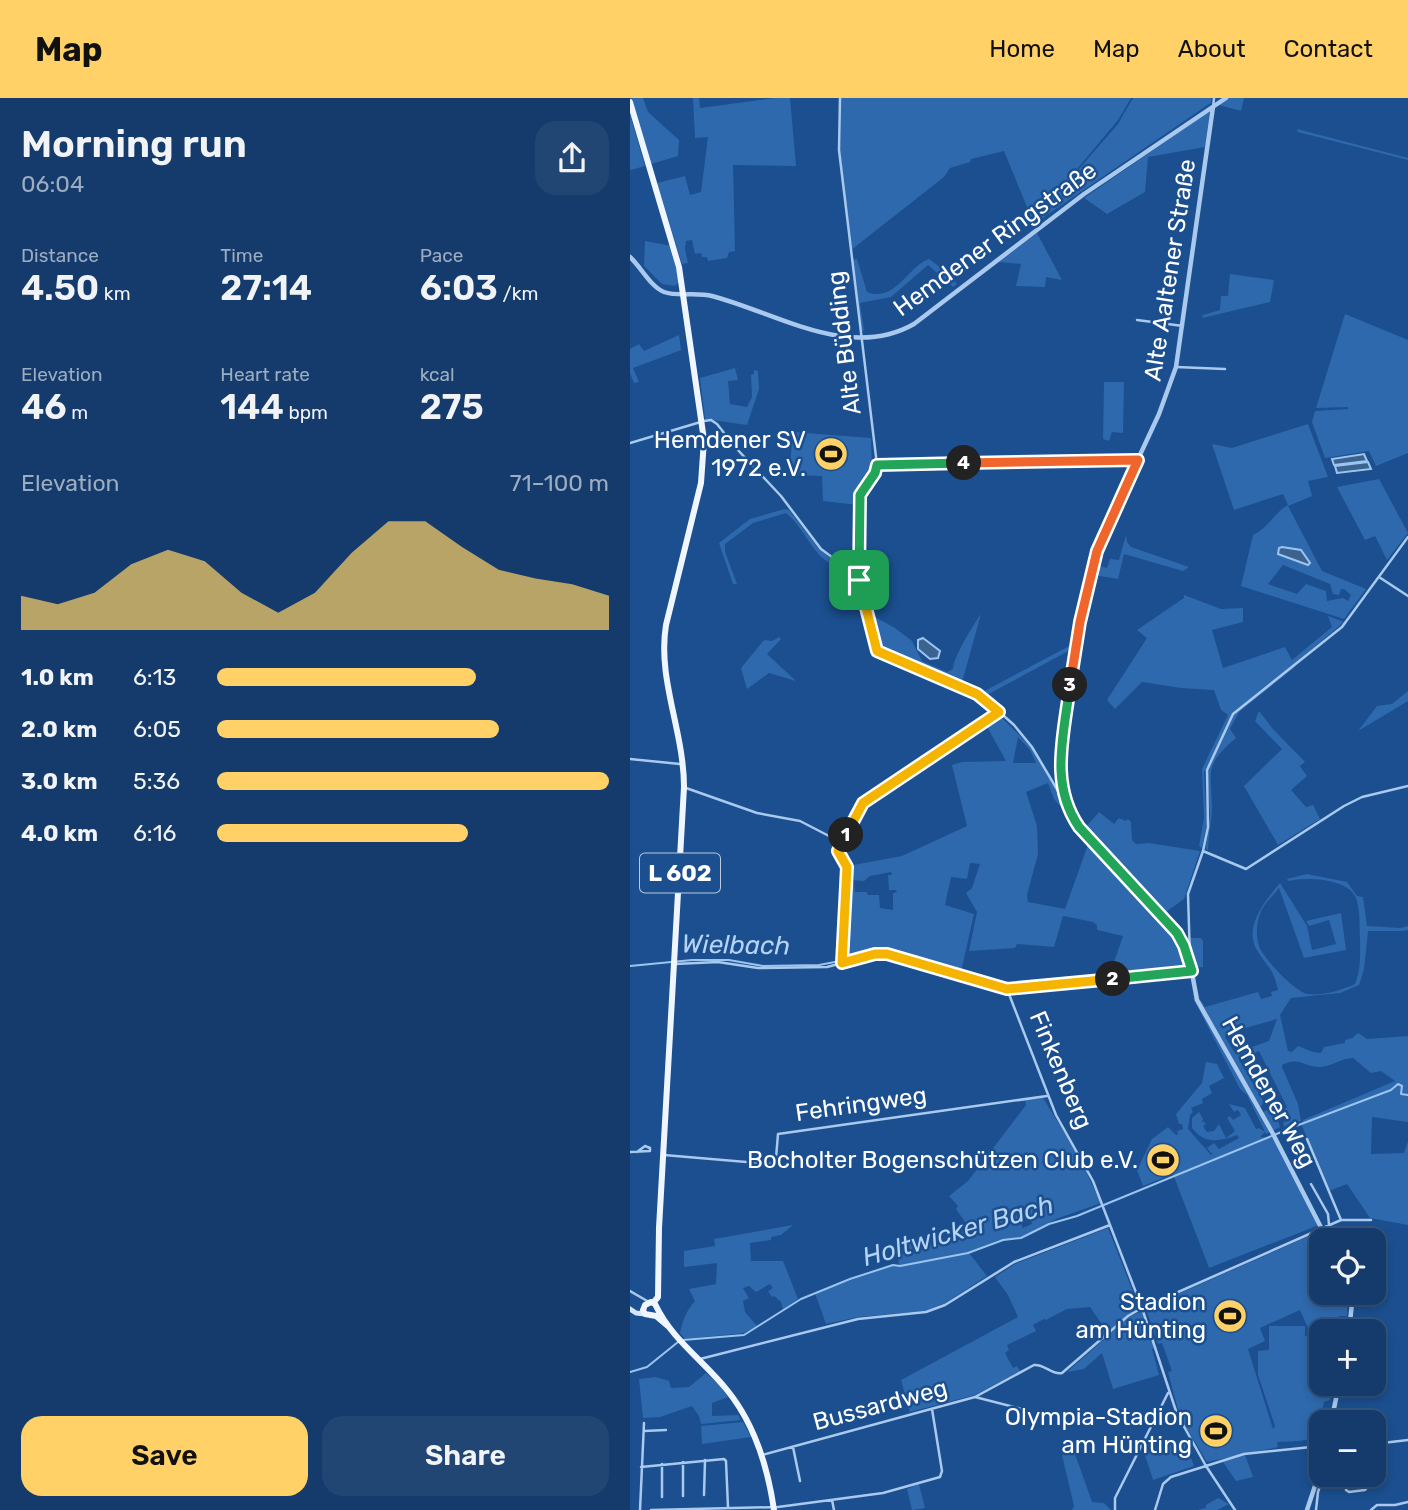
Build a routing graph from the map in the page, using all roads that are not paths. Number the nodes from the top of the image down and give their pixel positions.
1 (840, 98) edge
2 (1214, 98) edge
3 (1226, 98) edge
4 (630, 102) edge
5 (1213, 107) junction
6 (630, 257) edge
7 (685, 293) junction
8 (1137, 320) dead end
9 (1183, 326) junction
10 (861, 339) junction
11 (1176, 367) junction
12 (1225, 369) dead end
13 (702, 421) junction
14 (630, 443) edge
15 (1138, 460) junction
16 (877, 465) junction
17 (1408, 537) edge
18 (1379, 577) junction
19 (859, 580) junction
20 (1408, 596) edge
21 (999, 712) junction
22 (630, 759) edge
23 (683, 764) junction
24 (1408, 786) edge
25 (684, 787) junction
26 (1063, 796) junction
27 (838, 851) junction
28 (1203, 851) junction
29 (674, 962) junction
30 (1190, 962) junction
31 (842, 963) junction
32 (1192, 971) junction
33 (1007, 989) junction
34 (1048, 1096) junction
35 (1307, 1139) dead end
36 (630, 1152) edge
37 (638, 1152) dead end
38 (663, 1156) junction
39 (1311, 1184) dead end
40 (1341, 1220) junction
41 (1371, 1220) dead end
42 (1111, 1225) junction
43 (1329, 1225) junction
44 (1321, 1228) joint
45 (1309, 1233) edge
46 (630, 1291) edge
47 (650, 1308) junction
48 (1142, 1308) junction
49 (631, 1310) edge
50 (698, 1361) junction
51 (1169, 1391) junction
52 (975, 1397) junction
53 (932, 1409) junction
54 (1024, 1412) dead end
55 (644, 1423) dead end
56 (666, 1430) dead end
57 (644, 1431) junction
58 (1408, 1440) edge
59 (1386, 1443) edge
60 (793, 1447) junction
61 (1309, 1447) edge
62 (762, 1455) junction
63 (705, 1460) junction
64 (683, 1462) junction
65 (662, 1464) junction
66 (641, 1466) junction
67 (1206, 1466) junction
68 (800, 1481) dead end
69 (1315, 1487) edge
70 (1320, 1487) edge
71 (1368, 1487) edge
72 (1346, 1490) dead end
73 (704, 1495) dead end
74 (683, 1496) dead end
75 (663, 1497) dead end
76 (832, 1500) junction
77 (1408, 1502) edge
78 (1402, 1504) junction
79 (1382, 1505) junction
80 (727, 1507) junction
81 (774, 1508) edge
82 (1403, 1509) edge
83 (640, 1510) edge
84 (651, 1510) edge
85 (670, 1510) edge
86 (834, 1510) edge
87 (1115, 1510) edge
88 (1155, 1510) edge
89 (1235, 1510) edge
90 (1307, 1510) edge
91 (1316, 1510) edge
92 (1371, 1510) edge
93 (1383, 1510) edge

1 - 10 street, Alte Büdding
2 - 5 street, Alte Aaltener Straße
3 - 5 street, Hemdener Ringstraße
4 - 7 main road, L 602
5 - 9 street, Alte Aaltener Straße
5 - 10 street, Hemdener Ringstraße
6 - 7 street, Hemdener Ringstraße
7 - 10 street, Hemdener Ringstraße
7 - 13 main road, L 602
8 - 9 street
9 - 11 street, Alte Aaltener Straße
10 - 16 street, Alte Büdding
11 - 12 street
11 - 15 street, Alte Aaltener Straße
13 - 14 street
13 - 19 street
13 - 23 main road, L 602
15 - 16 street
15 - 26 street, Alte Aaltener Straße
16 - 19 street
17 - 18 street
18 - 20 street
18 - 28 street
19 - 21 street
21 - 26 street
21 - 27 street
22 - 23 street
23 - 25 main road, L 602
24 - 28 street
25 - 27 street
25 - 29 main road, L 602
26 - 30 street, Alte Aaltener Straße
27 - 31 street
28 - 30 street
29 - 31 street
29 - 38 main road, L 602
30 - 32 street, Alte Aaltener Straße
31 - 33 street
32 - 33 street
32 - 44 street, Hemdener Weg
33 - 34 street, Finkenberg
34 - 38 street, Fehringweg
34 - 42 street, Finkenberg
35 - 40 street, Hemdener Weg
36 - 37 street
38 - 47 main road, L 602
39 - 43 street, Hemdener Weg
40 - 41 street
40 - 43 street
42 - 48 street
42 - 50 street
43 - 44 street
45 - 48 street
46 - 47 street
47 - 49 main road
47 - 50 main road
48 - 51 street
48 - 52 street, Bussardweg
50 - 62 main road
51 - 67 street
51 - 87 street
52 - 53 street, Bussardweg
52 - 54 street, Bussardweg
53 - 60 street, Bussardweg
53 - 76 street
55 - 57 street
56 - 57 street
57 - 66 street
58 - 59 street
60 - 62 street, Bussardweg
60 - 68 street, Bussardweg
61 - 67 street
62 - 81 main road
63 - 64 street
63 - 73 street
63 - 80 street
64 - 65 street
64 - 74 street
65 - 66 street
65 - 75 street
66 - 83 street
67 - 88 street
67 - 89 street
69 - 90 street
70 - 91 street
71 - 72 street
76 - 81 street
76 - 86 street
77 - 78 street
78 - 79 street
78 - 82 street
79 - 92 street
79 - 93 street
80 - 81 street
80 - 85 street
84 - 85 street

